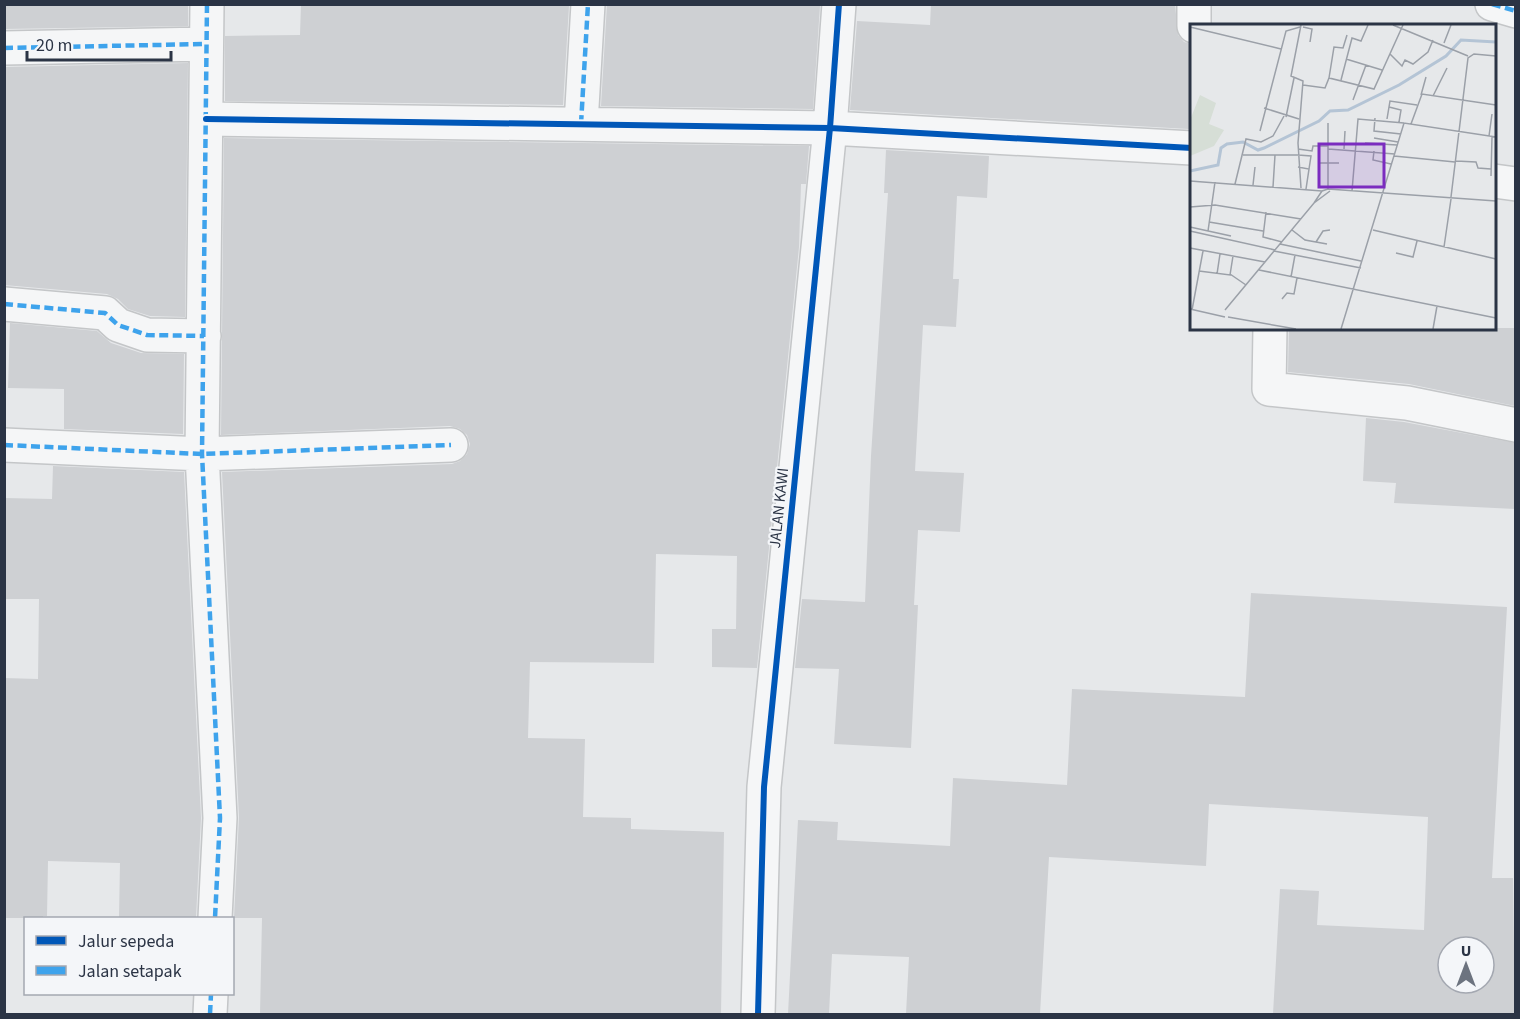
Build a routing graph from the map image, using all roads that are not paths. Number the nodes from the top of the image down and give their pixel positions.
1 (207, 4) edge
2 (588, 4) edge
3 (839, 4) edge
4 (1194, 4) edge
5 (1492, 4) edge
6 (1515, 11) edge
7 (1194, 24) edge
8 (206, 44) junction
9 (4, 48) edge
10 (206, 119) junction
11 (581, 124) junction
12 (831, 128) junction
13 (1190, 148) edge
14 (1496, 181) edge
15 (1515, 184) edge
16 (4, 304) edge
17 (1270, 330) edge
18 (204, 336) junction
19 (1515, 425) edge
20 (451, 444) dead end
21 (4, 445) edge
22 (202, 454) junction
23 (215, 917) edge
24 (211, 995) edge
25 (210, 1014) edge
26 (758, 1014) edge

1 - 8 street
2 - 11 street
3 - 12 street, JALAN KAWI
4 - 7 street
5 - 6 street
8 - 9 street
8 - 10 street
10 - 11 street
10 - 18 street
11 - 12 street
12 - 13 street
12 - 26 street, JALAN KAWI
14 - 15 street
16 - 18 street
17 - 19 street
18 - 22 street
20 - 22 street
21 - 22 street
22 - 23 street
24 - 25 street

